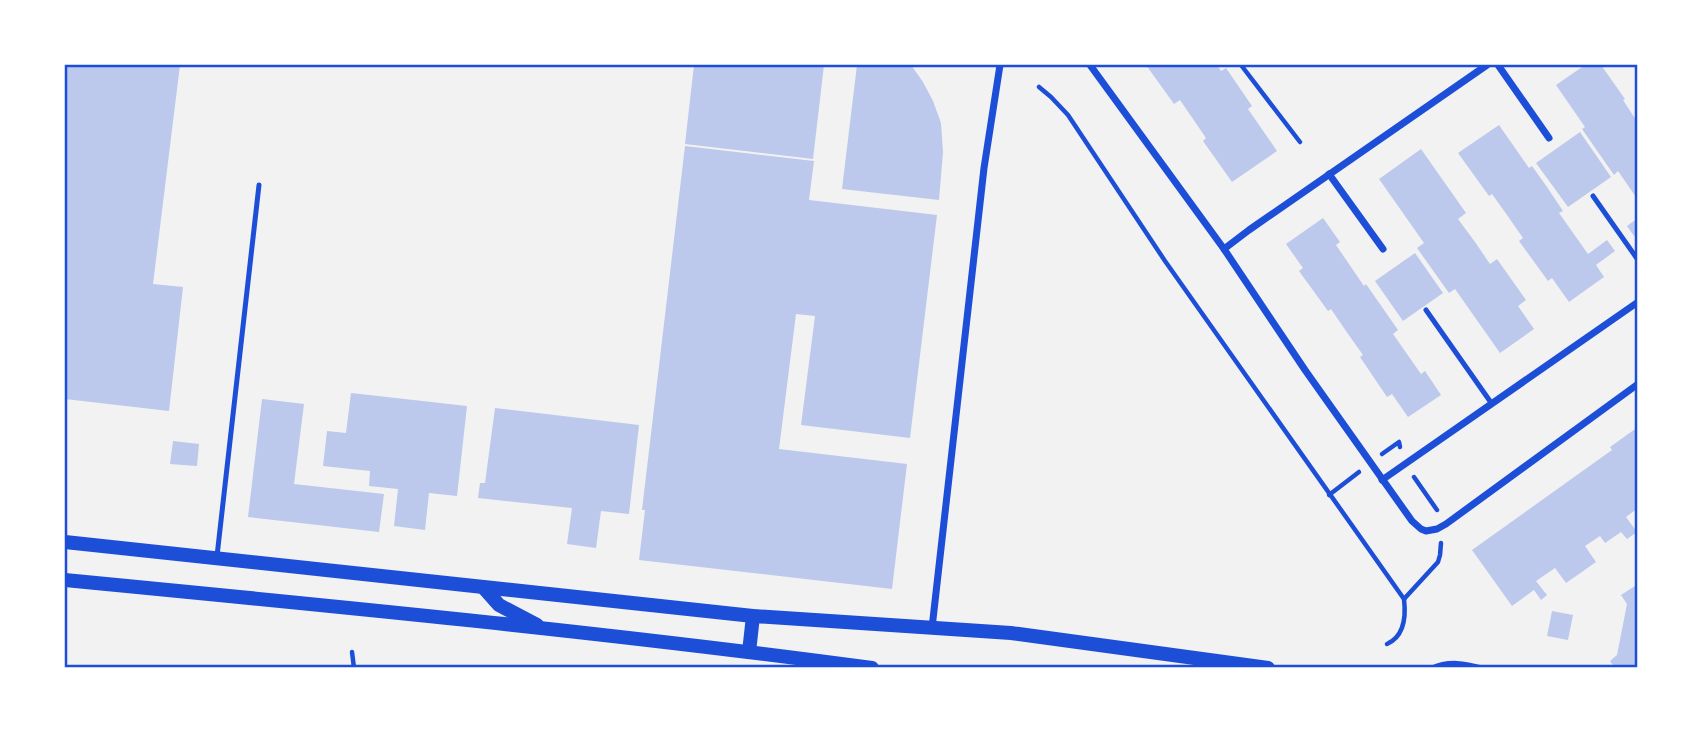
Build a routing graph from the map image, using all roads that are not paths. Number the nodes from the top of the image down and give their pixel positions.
1 (1000, 65) edge
2 (1090, 65) edge
3 (1487, 65) edge
4 (1498, 65) edge
5 (1549, 138) dead end
6 (1329, 174) junction
7 (260, 185) dead end
8 (1593, 196) dead end
9 (1383, 249) dead end
10 (1224, 250) junction
11 (1638, 260) edge
12 (1638, 302) edge
13 (1426, 310) dead end
14 (1638, 384) edge
15 (1492, 404) junction
16 (1382, 480) junction
17 (65, 542) edge
18 (216, 559) junction
19 (65, 580) edge
20 (483, 587) junction
21 (753, 615) junction
22 (932, 628) junction
23 (545, 629) junction
24 (749, 652) junction
25 (872, 668) edge
26 (1268, 668) edge

1 - 22 street
2 - 10 street
3 - 6 street
4 - 5 street
6 - 9 street
6 - 10 street
7 - 18 lane
8 - 11 lane
10 - 16 street
12 - 15 street
13 - 15 lane
14 - 16 street
15 - 16 street
17 - 18 main road
18 - 20 main road
19 - 23 main road
20 - 21 main road
20 - 23 main road
21 - 22 main road
21 - 24 main road
22 - 26 main road
23 - 24 main road
24 - 25 main road

